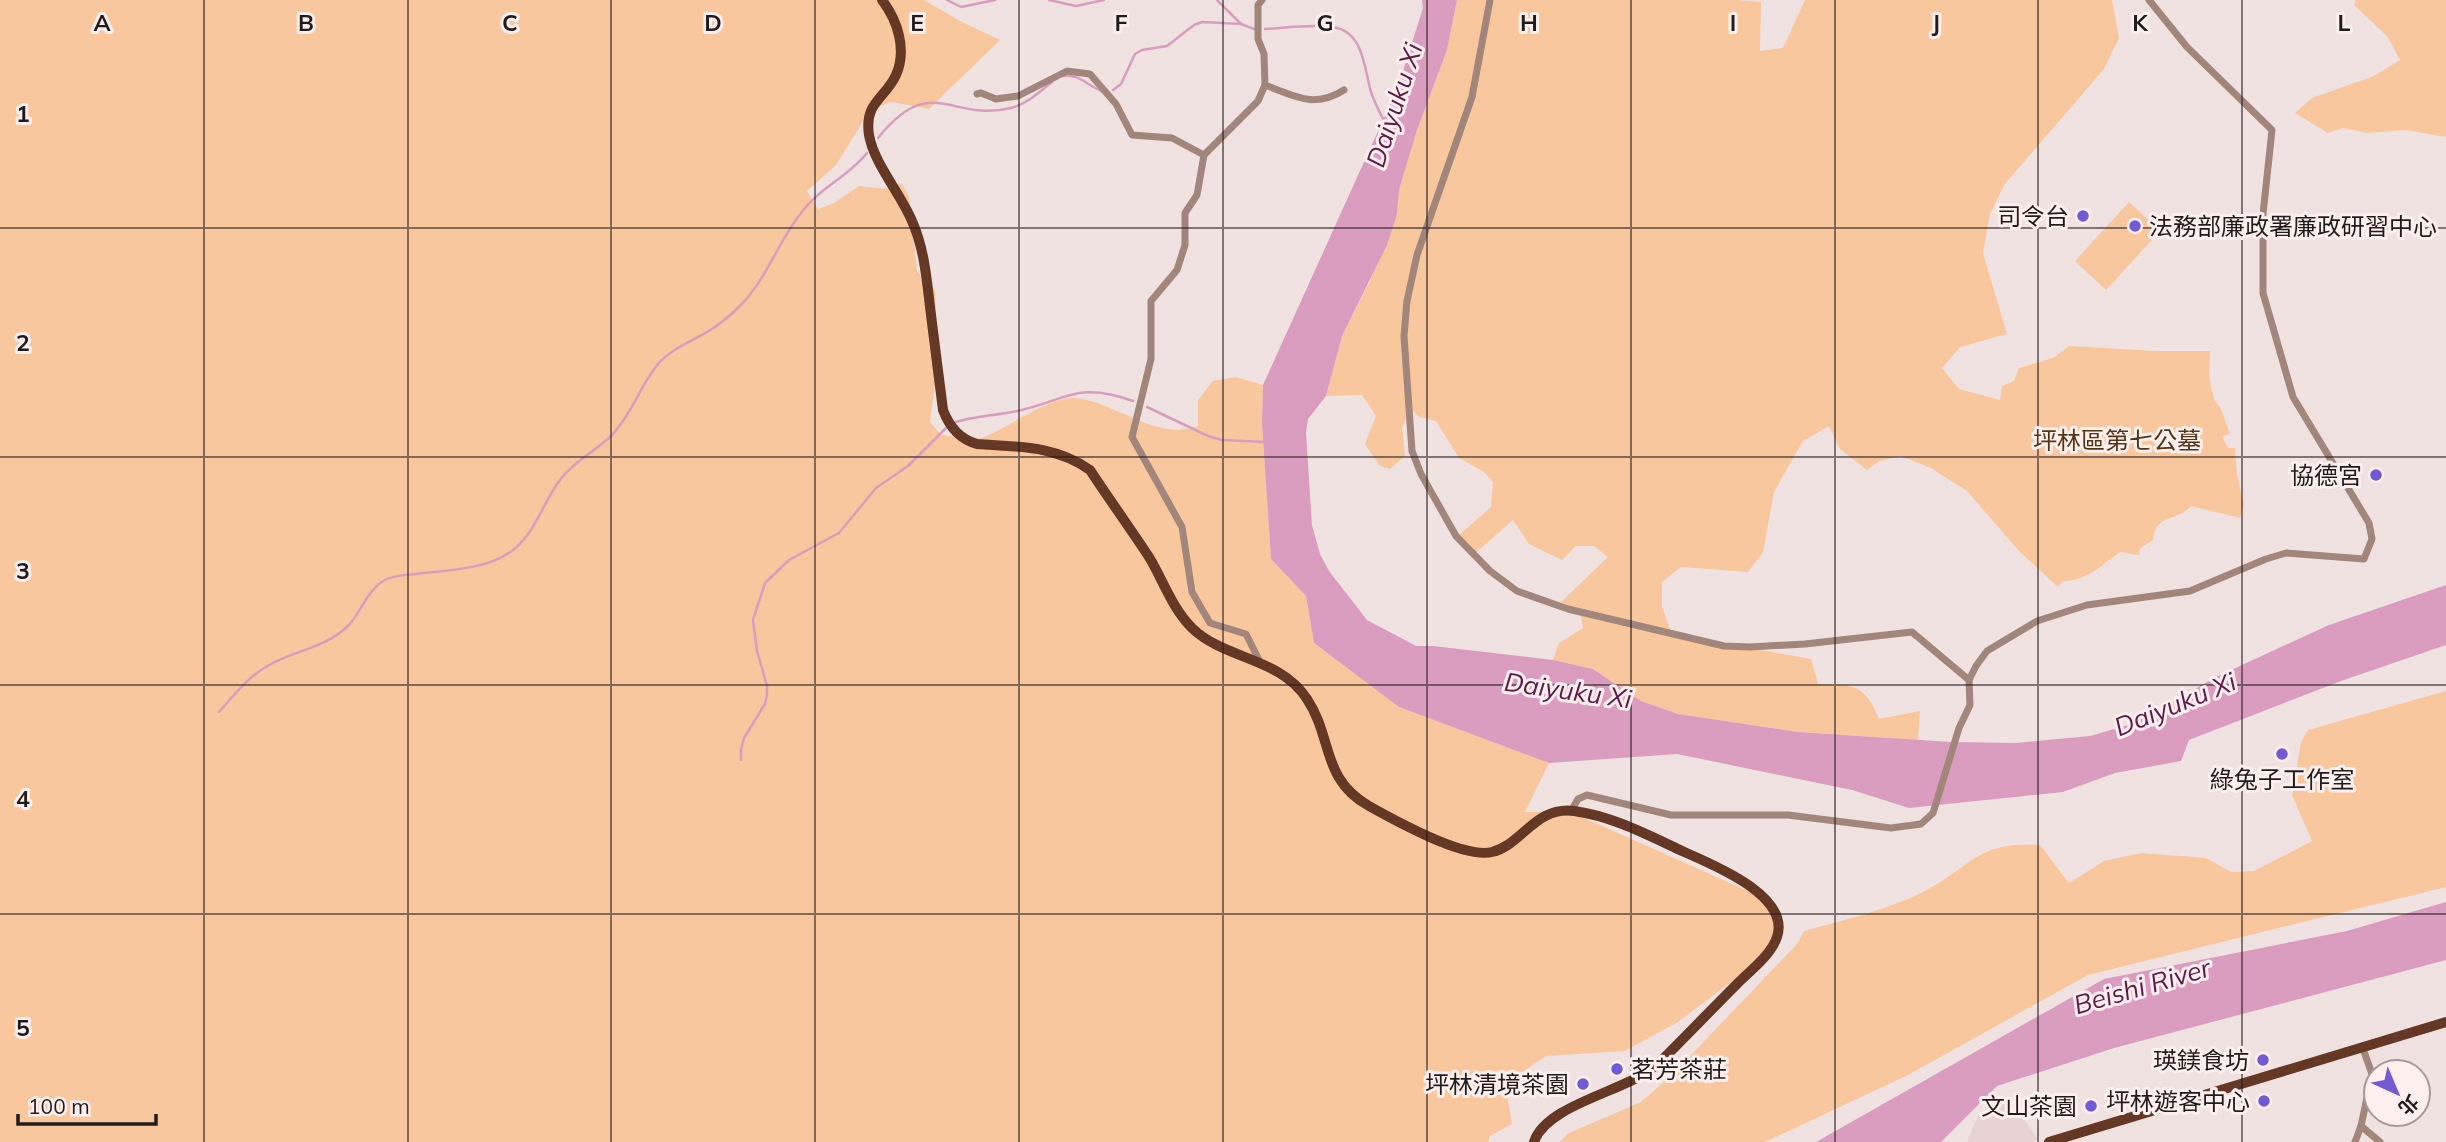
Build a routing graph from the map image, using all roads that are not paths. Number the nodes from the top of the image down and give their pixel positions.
1 (882, 0) edge
2 (1262, 0) edge
3 (1490, 0) edge
4 (2149, 0) edge
5 (1265, 85) junction
6 (1344, 90) dead end
7 (977, 94) dead end
8 (1205, 155) junction
9 (1260, 662) junction
10 (1969, 680) junction
11 (1571, 810) junction
12 (2446, 1022) edge
13 (2362, 1046) junction
14 (2361, 1126) junction
15 (1534, 1142) edge
16 (2049, 1142) edge
17 (2356, 1142) edge
18 (2380, 1142) edge

1 - 9 main road
2 - 5 street
3 - 10 street
4 - 10 street
5 - 6 street
5 - 8 street
7 - 8 street
8 - 9 street
9 - 11 main road
10 - 11 street
11 - 15 main road
12 - 13 main road
13 - 14 street
13 - 16 main road
14 - 17 street
14 - 18 street

